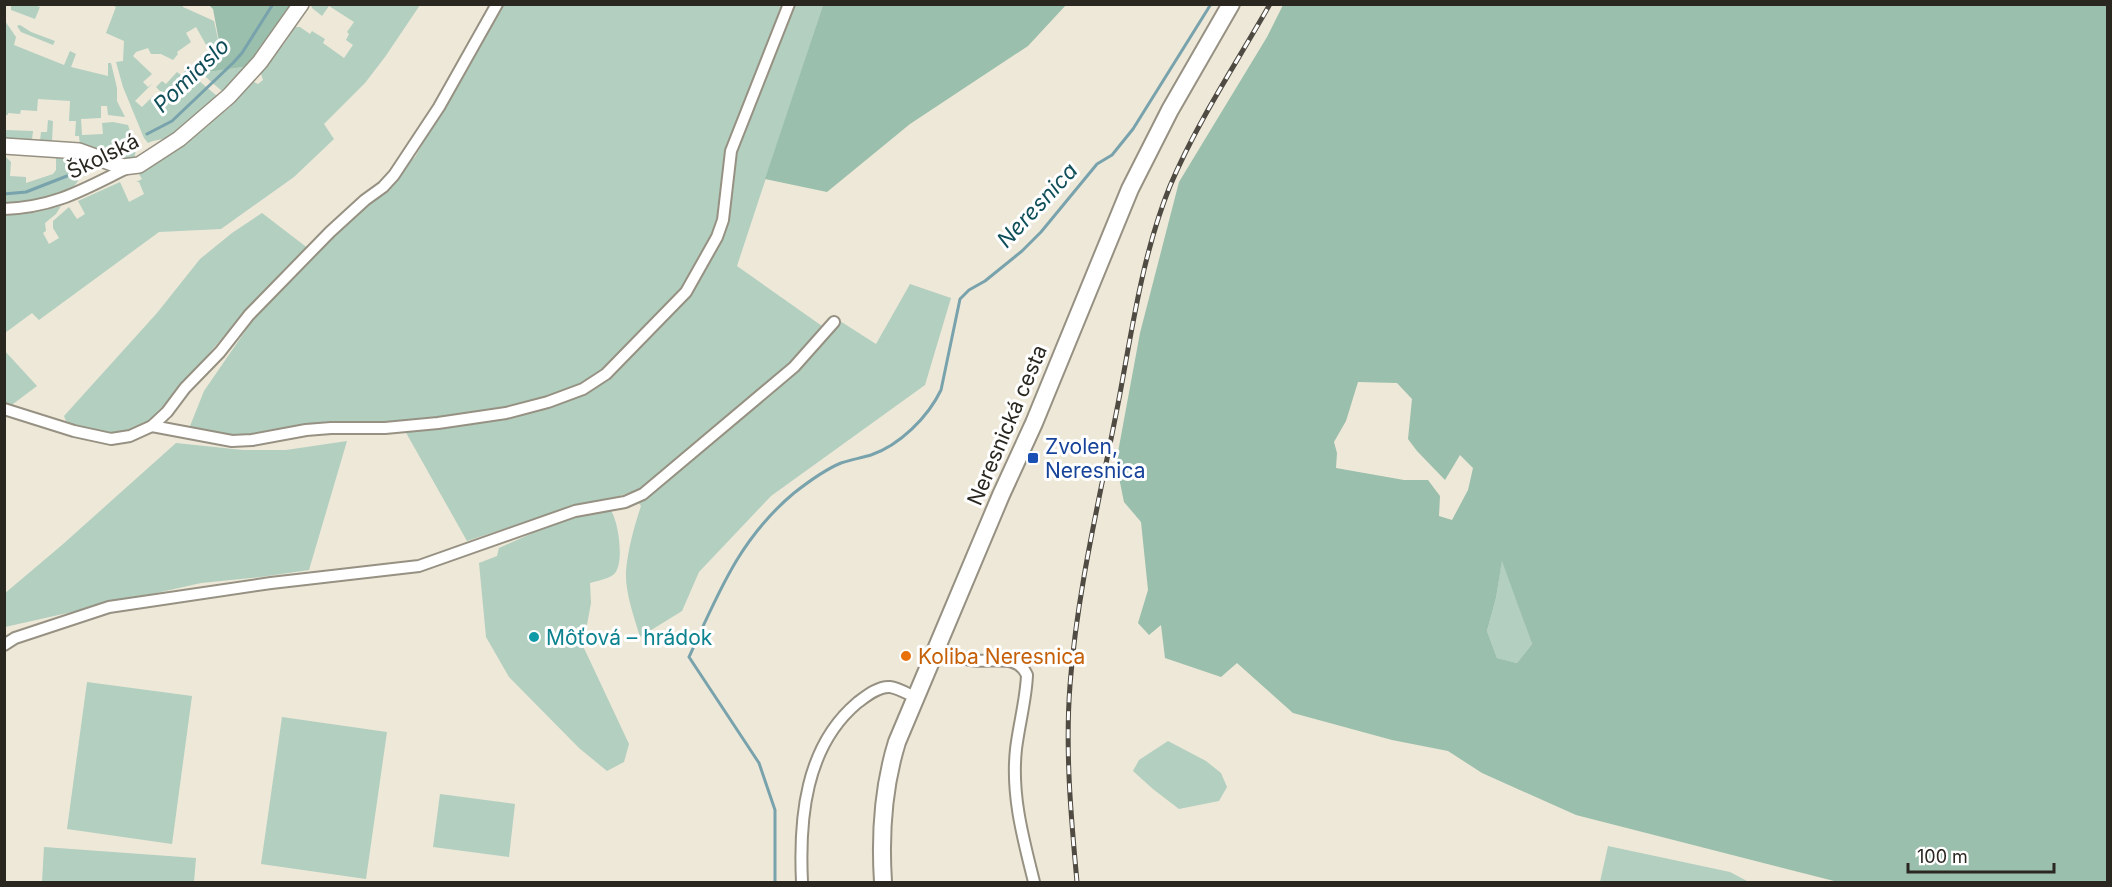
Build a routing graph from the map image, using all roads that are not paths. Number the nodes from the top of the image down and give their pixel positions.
1 (301, 4) edge
2 (497, 4) edge
3 (789, 4) edge
4 (1231, 4) edge
5 (4, 146) edge
6 (129, 167) junction
7 (4, 209) edge
8 (834, 322) dead end
9 (4, 410) edge
10 (152, 426) junction
11 (4, 645) edge
12 (938, 648) junction
13 (915, 698) junction
14 (802, 882) edge
15 (883, 882) edge
16 (1034, 882) edge

1 - 6 street, Školská
2 - 10 street
3 - 10 street
4 - 12 main road, Neresnická cesta
5 - 6 street
6 - 7 street, Školská
8 - 11 street
9 - 10 street
12 - 13 main road, Neresnická cesta
12 - 16 street
13 - 14 street
13 - 15 main road, Neresnická cesta

